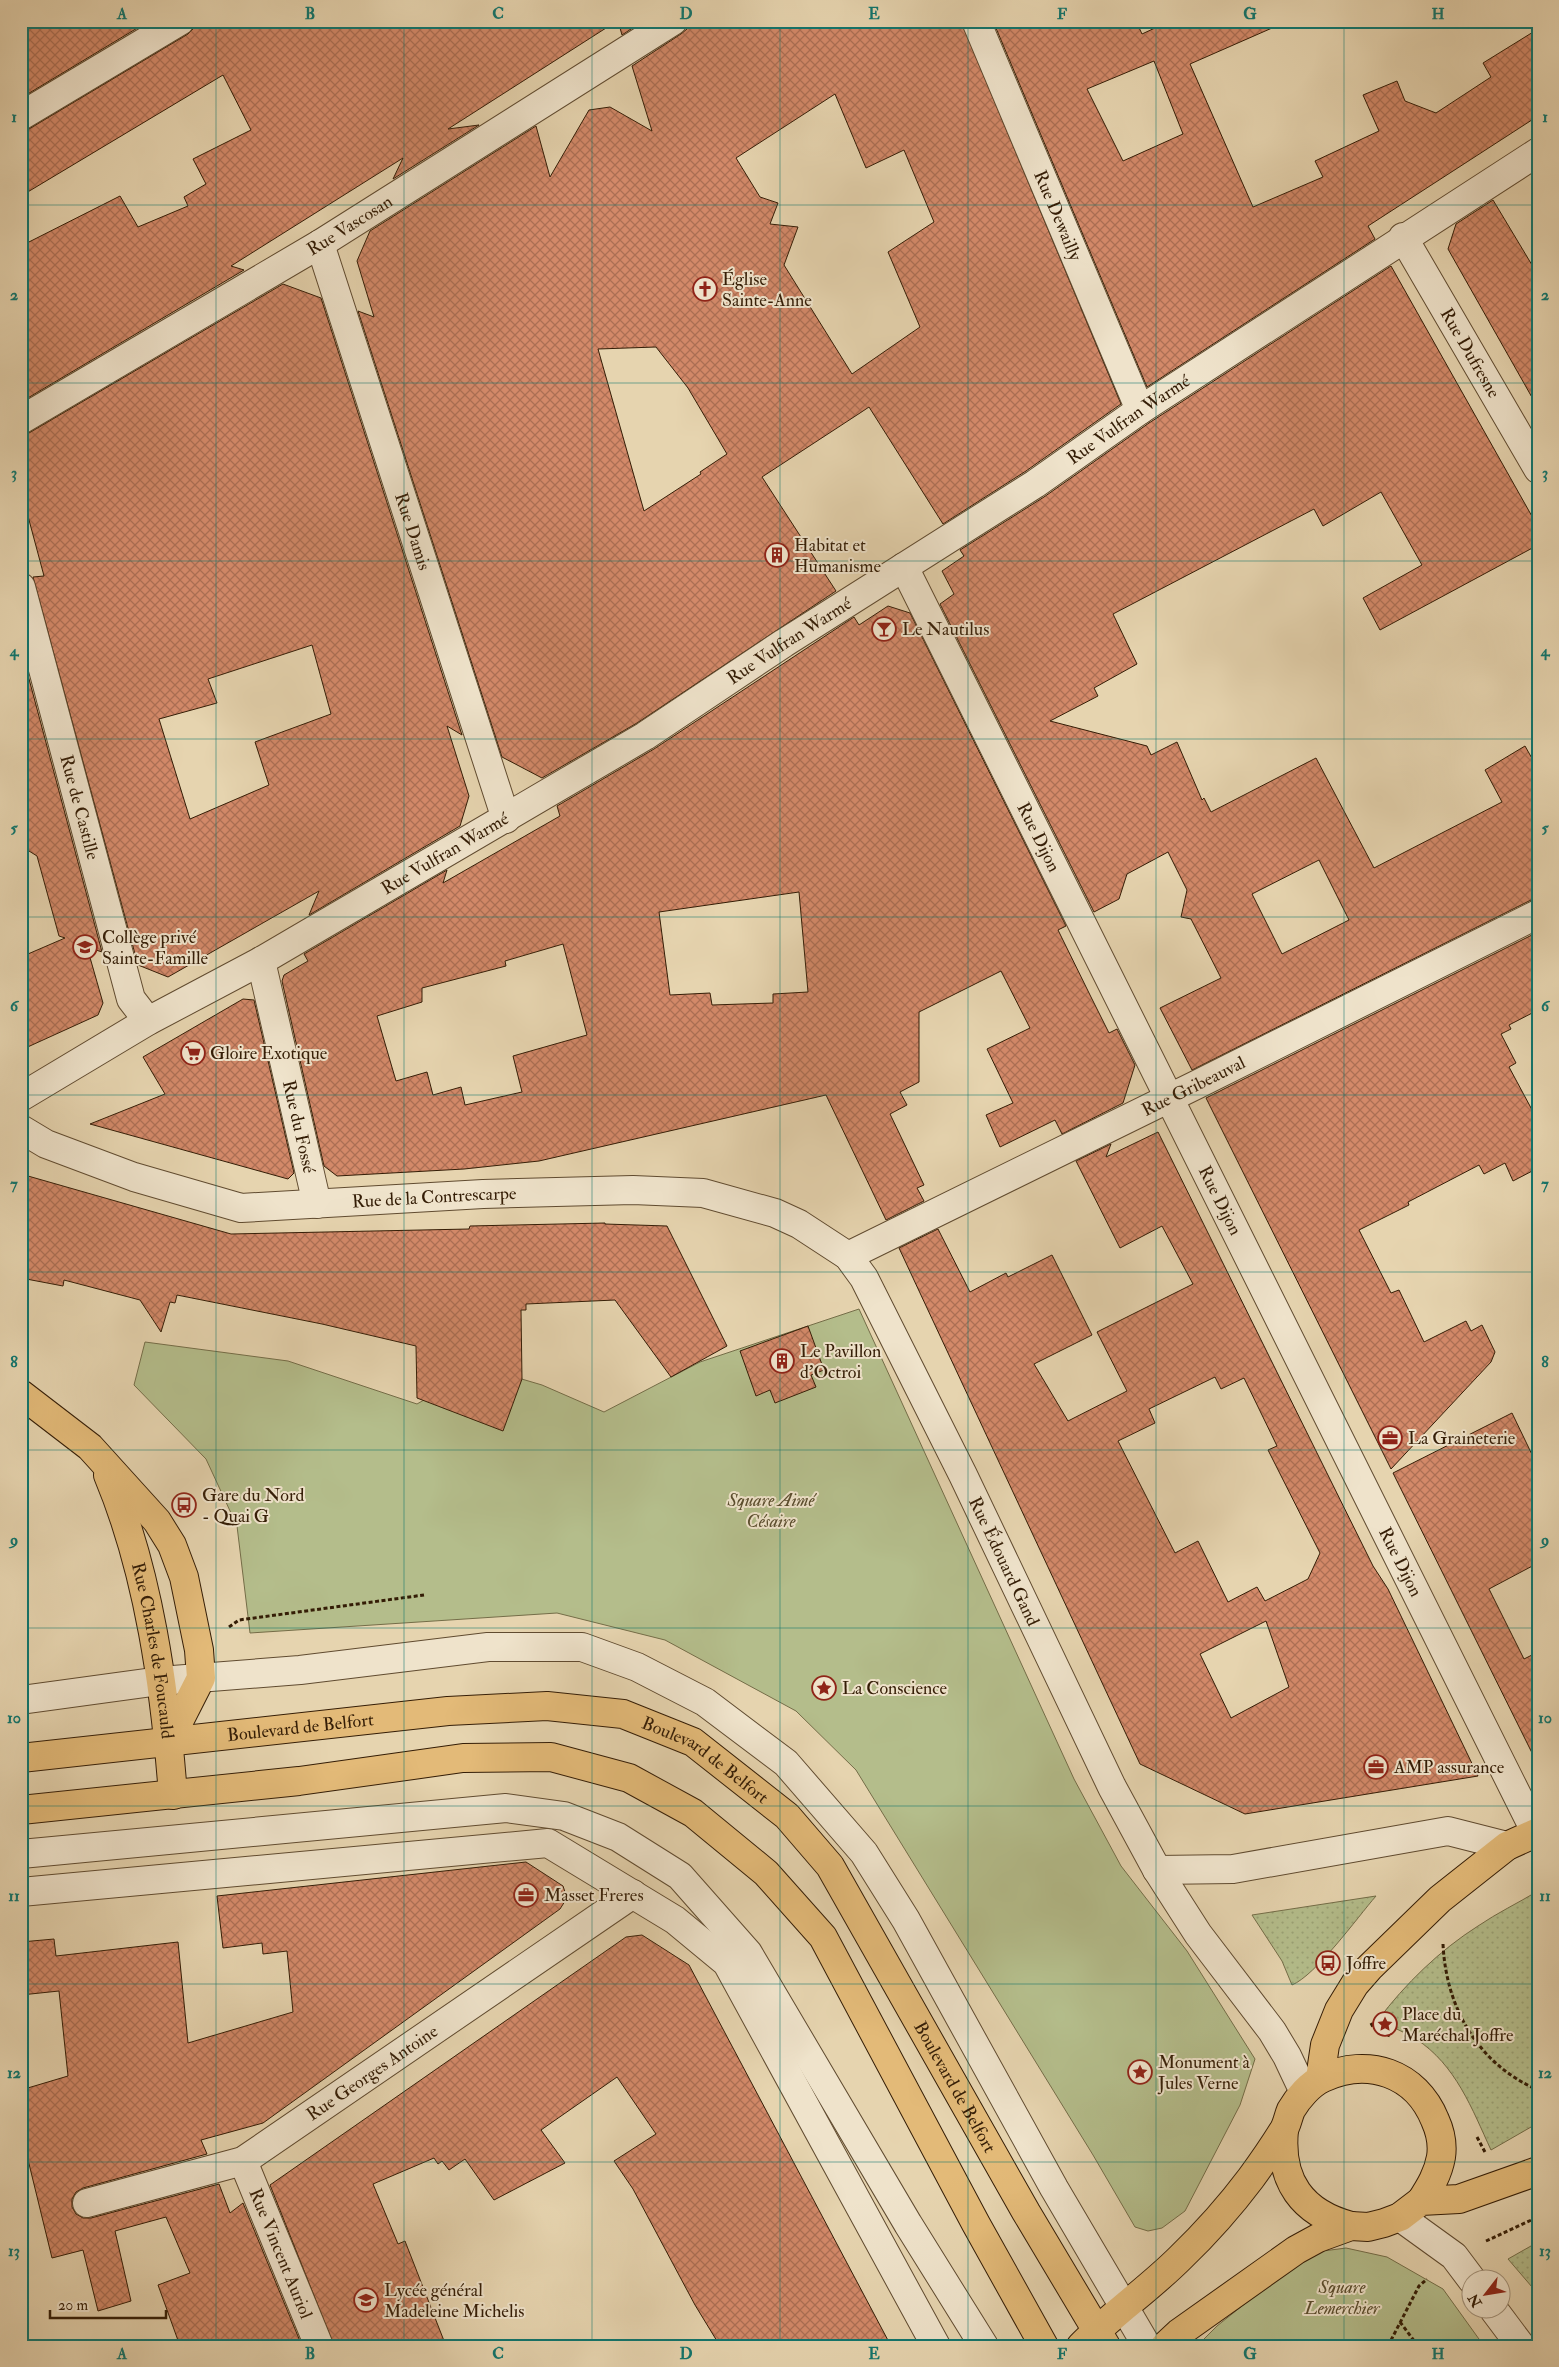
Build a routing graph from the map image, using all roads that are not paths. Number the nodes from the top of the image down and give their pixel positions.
1 (180, 21) edge
2 (673, 21) edge
3 (976, 21) edge
4 (21, 116) edge
5 (1538, 152) edge
6 (1403, 237) junction
7 (320, 244) junction
8 (1140, 410) junction
9 (21, 420) edge
10 (1538, 469) edge
11 (904, 567) junction
12 (21, 587) edge
13 (506, 819) junction
14 (1538, 914) edge
15 (261, 962) junction
16 (148, 1021) junction
17 (21, 1097) edge
18 (1169, 1098) junction
19 (21, 1129) edge
20 (317, 1204) junction
21 (848, 1256) junction
22 (21, 1394) edge
23 (102, 1462) junction
24 (201, 1678) junction
25 (160, 1681) junction
26 (21, 1700) edge
27 (169, 1741) junction
28 (21, 1758) edge
29 (174, 1795) junction
30 (21, 1810) edge
31 (1537, 1832) edge
32 (1506, 1846) junction
33 (21, 1854) edge
34 (1157, 1870) junction
35 (21, 1892) edge
36 (633, 1894) junction
37 (1312, 2086) junction
38 (1284, 2130) junction
39 (243, 2161) junction
40 (1538, 2171) edge
41 (1421, 2201) junction
42 (87, 2202) dead end
43 (1400, 2217) junction
44 (1352, 2226) junction
45 (1464, 2270) edge
46 (1124, 2307) junction
47 (1502, 2320) edge
48 (1095, 2340) edge
49 (319, 2346) edge
50 (936, 2346) edge
51 (984, 2346) edge
52 (1044, 2346) edge
53 (1147, 2346) edge
54 (1166, 2346) edge
55 (1521, 2346) edge

1 - 4 street
2 - 7 street, Rue Vascosan
3 - 8 street, Rue Dewailly
5 - 6 street, Rue Vulfran Warmé
6 - 8 street, Rue Vulfran Warmé
6 - 10 street, Rue Dufresne
7 - 9 street, Rue Vascosan
7 - 13 street, Rue Damis
8 - 11 street, Rue Vulfran Warmé
11 - 13 street, Rue Vulfran Warmé
11 - 18 street, Rue Dijon
12 - 16 street, Rue de Castille
13 - 15 street, Rue Vulfran Warmé
14 - 18 street, Rue Gribeauval
15 - 16 street, Rue Vulfran Warmé
15 - 20 street, Rue du Fossé
16 - 17 street, Rue Vulfran Warmé
18 - 21 street, Rue Gribeauval
18 - 31 street, Rue Dijon
19 - 20 street, Rue de la Contrescarpe
20 - 21 street, Rue de la Contrescarpe
21 - 34 street, Rue Édouard Gand
22 - 23 main road, Rue Charles de Foucauld
23 - 24 main road, Rue Charles de Foucauld
23 - 25 main road, Rue Charles de Foucauld
24 - 25 street
24 - 27 main road, Rue Charles de Foucauld
24 - 46 street
25 - 26 street
25 - 27 main road, Rue Charles de Foucauld
27 - 28 main road, Boulevard de Belfort
27 - 29 main road
27 - 48 main road, Boulevard de Belfort
29 - 30 main road
29 - 52 main road
31 - 32 main road
32 - 34 street
32 - 37 main road
33 - 51 street
34 - 37 street, Rue Édouard Gand
35 - 36 street
36 - 39 street, Rue Georges Antoine
36 - 50 street
37 - 38 main road
37 - 41 main road
38 - 44 main road
38 - 46 main road
39 - 42 street, Rue Georges Antoine
39 - 49 street, Rue Vincent Auriol
40 - 41 main road
41 - 43 main road
43 - 44 main road
43 - 45 street
44 - 54 main road
46 - 48 main road
46 - 53 street
47 - 55 street

